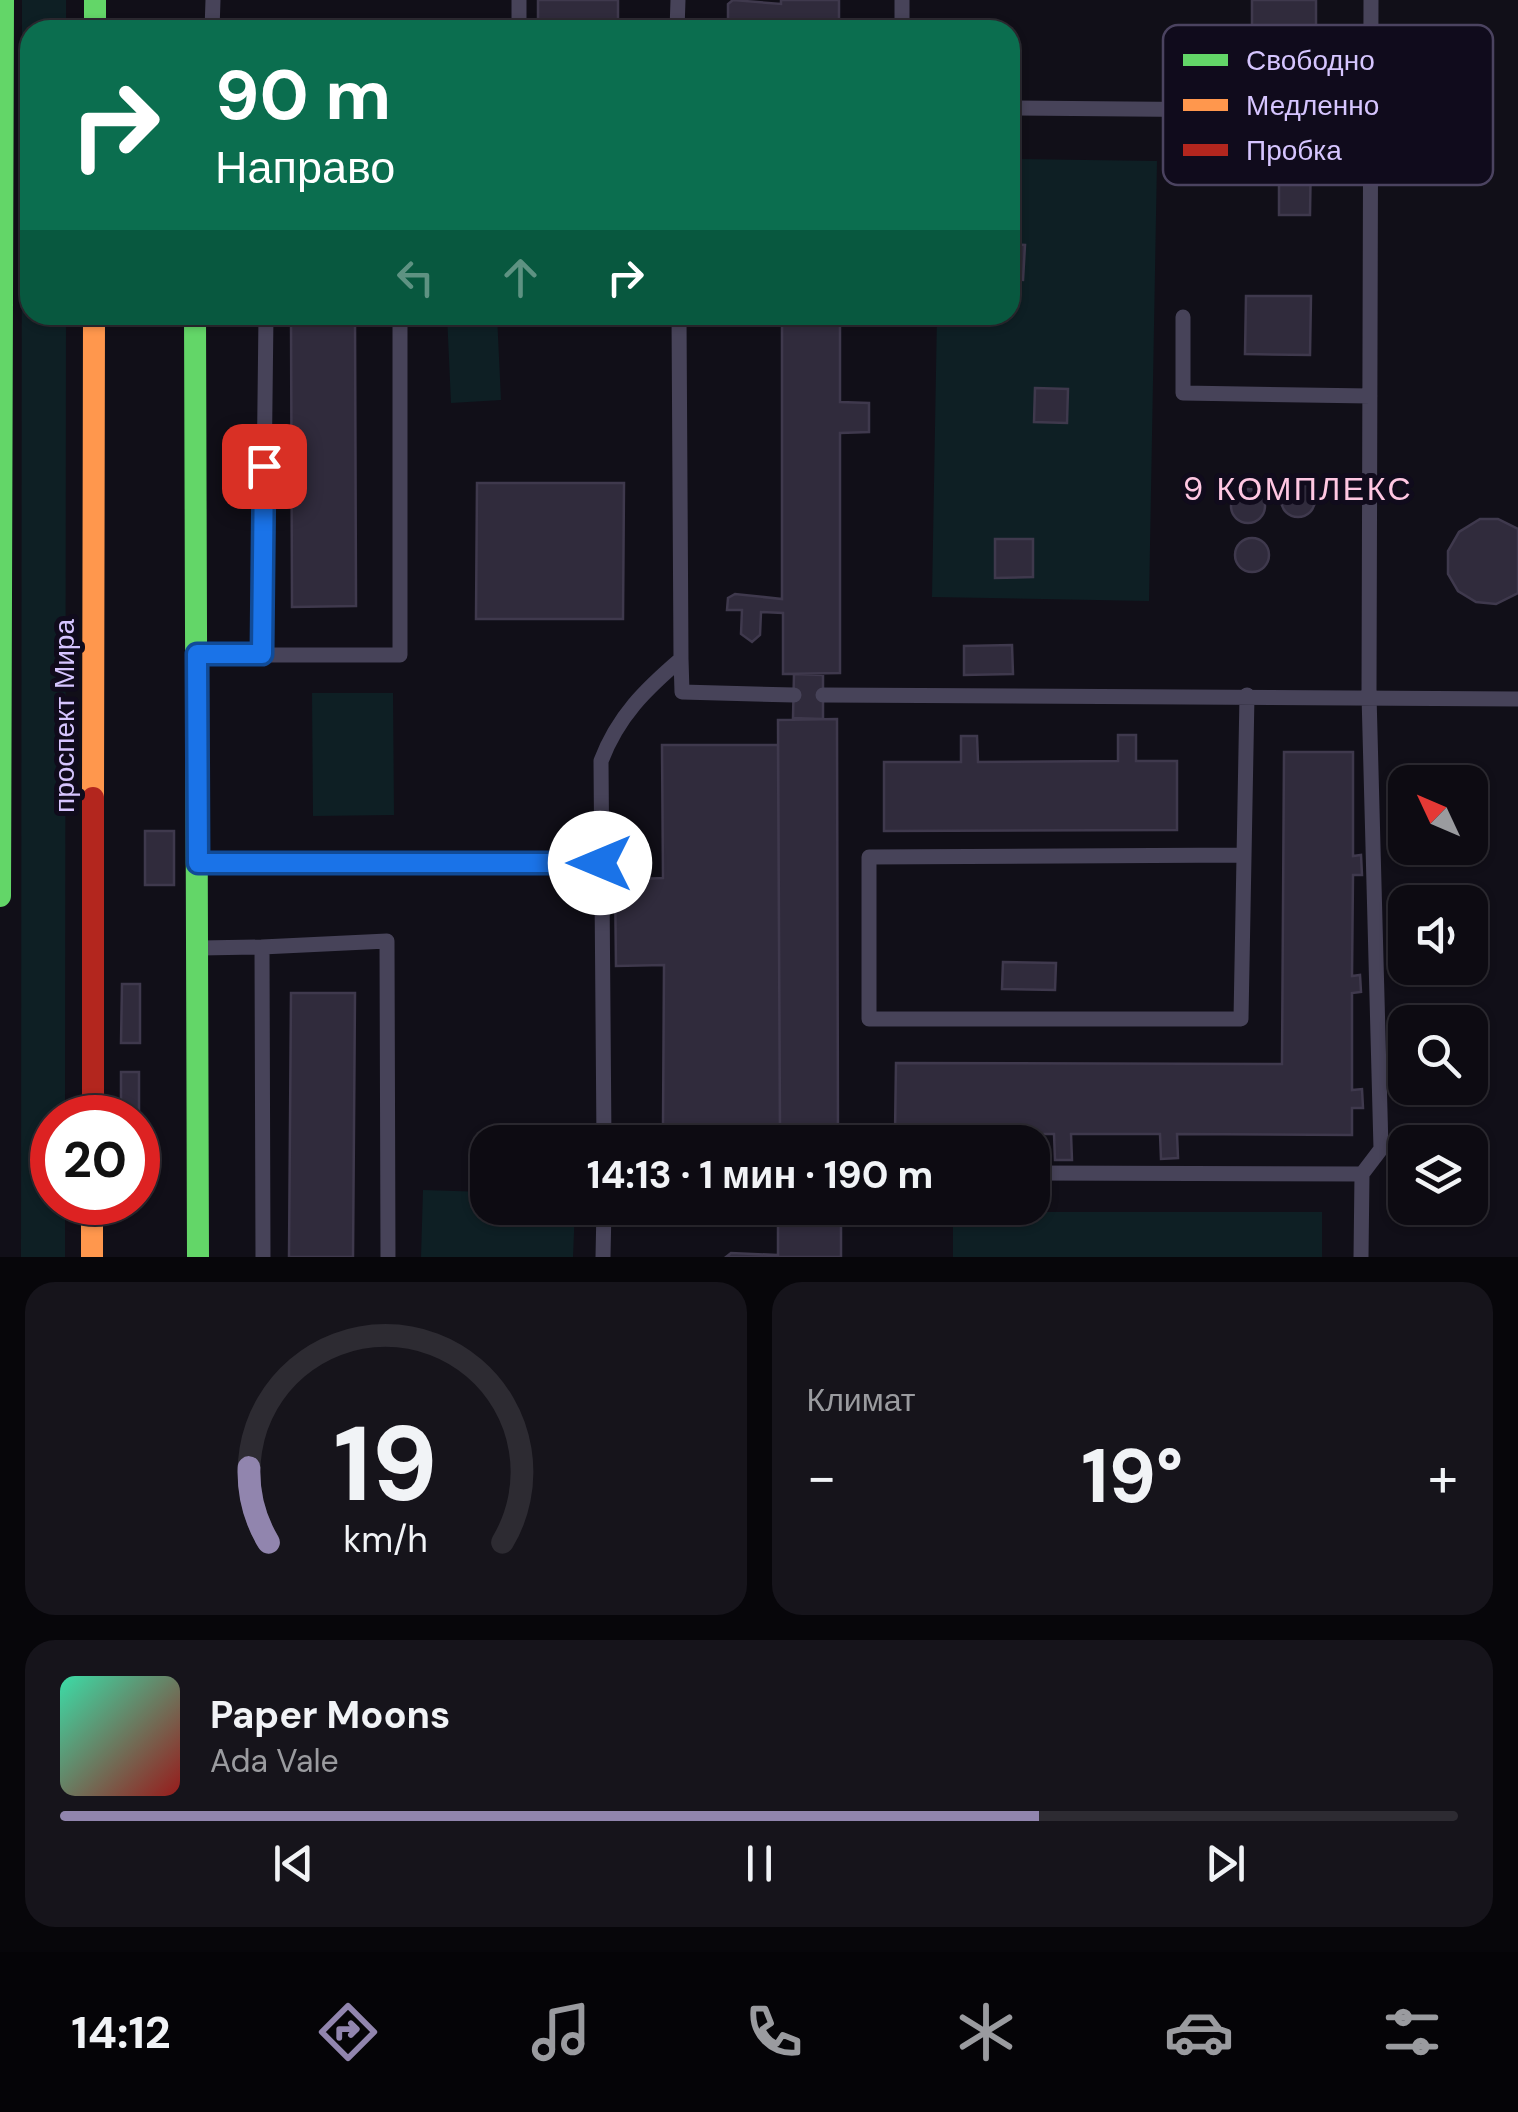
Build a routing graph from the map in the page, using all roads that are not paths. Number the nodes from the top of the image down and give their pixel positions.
1 (3, 0) edge
2 (1371, 0) edge
3 (1371, 25) edge
4 (1020, 108) edge
5 (1163, 109) edge
6 (1371, 185) edge
7 (1184, 317) dead end
8 (94, 325) edge
9 (195, 325) edge
10 (266, 325) edge
11 (400, 325) edge
12 (679, 325) edge
13 (1370, 396) junction
14 (197, 654) junction
15 (262, 654) junction
16 (682, 659) junction
17 (823, 695) dead end
18 (1247, 695) junction
19 (1369, 695) junction
20 (794, 696) dead end
21 (1518, 699) edge
22 (1244, 855) junction
23 (198, 863) junction
24 (600, 863) junction
25 (0, 896) edge
26 (262, 946) junction
27 (198, 948) junction
28 (93, 1095) edge
29 (604, 1125) edge
30 (1050, 1172) edge
31 (1362, 1174) junction
32 (92, 1225) edge
33 (604, 1225) edge
34 (92, 1257) edge
35 (198, 1257) edge
36 (263, 1257) edge
37 (388, 1257) edge
38 (603, 1257) edge
39 (1361, 1257) edge

1 - 25 main road
2 - 3 lane
4 - 5 lane
6 - 13 lane
7 - 13 lane
8 - 28 main road, проспект Мира
9 - 14 main road
10 - 15 lane
11 - 15 lane
12 - 16 lane
13 - 19 lane
14 - 15 lane
14 - 23 main road
16 - 20 lane
16 - 24 lane
17 - 18 lane
18 - 19 lane
18 - 22 lane
19 - 21 lane
19 - 31 lane
22 - 22 lane
23 - 24 lane
23 - 27 main road
24 - 29 lane
26 - 27 lane
26 - 36 lane
26 - 37 lane
27 - 35 main road
30 - 31 lane
31 - 39 lane
32 - 34 main road
33 - 38 lane

